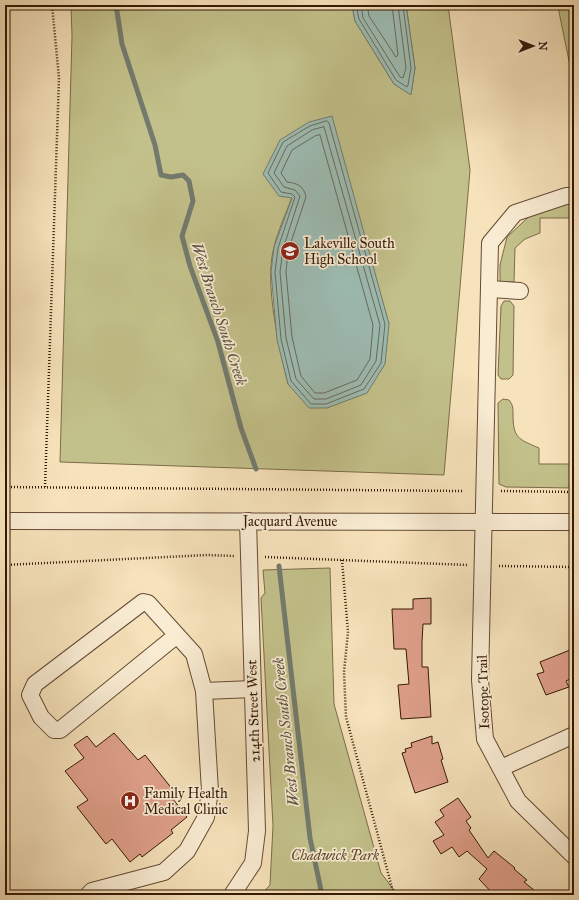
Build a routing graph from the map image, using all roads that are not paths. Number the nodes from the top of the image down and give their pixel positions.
1 (574, 196) edge
2 (489, 289) junction
3 (520, 291) dead end
4 (248, 520) junction
5 (483, 520) junction
6 (5, 521) edge
7 (574, 522) edge
8 (177, 635) junction
9 (253, 689) junction
10 (204, 691) junction
11 (574, 735) edge
12 (501, 768) junction
13 (574, 856) edge
14 (88, 895) edge
15 (232, 895) edge

1 - 2 street, Isotope Trail
2 - 3 street
2 - 5 street, Isotope Trail
4 - 5 street, Jacquard Avenue
4 - 6 street, Jacquard Avenue
4 - 9 street, 214th Street West
5 - 7 street, Jacquard Avenue
5 - 12 street, Isotope Trail
8 - 8 street
8 - 10 street
9 - 10 street
9 - 15 street, 214th Street West
10 - 14 street
11 - 12 street
12 - 13 street, Isotope Trail

